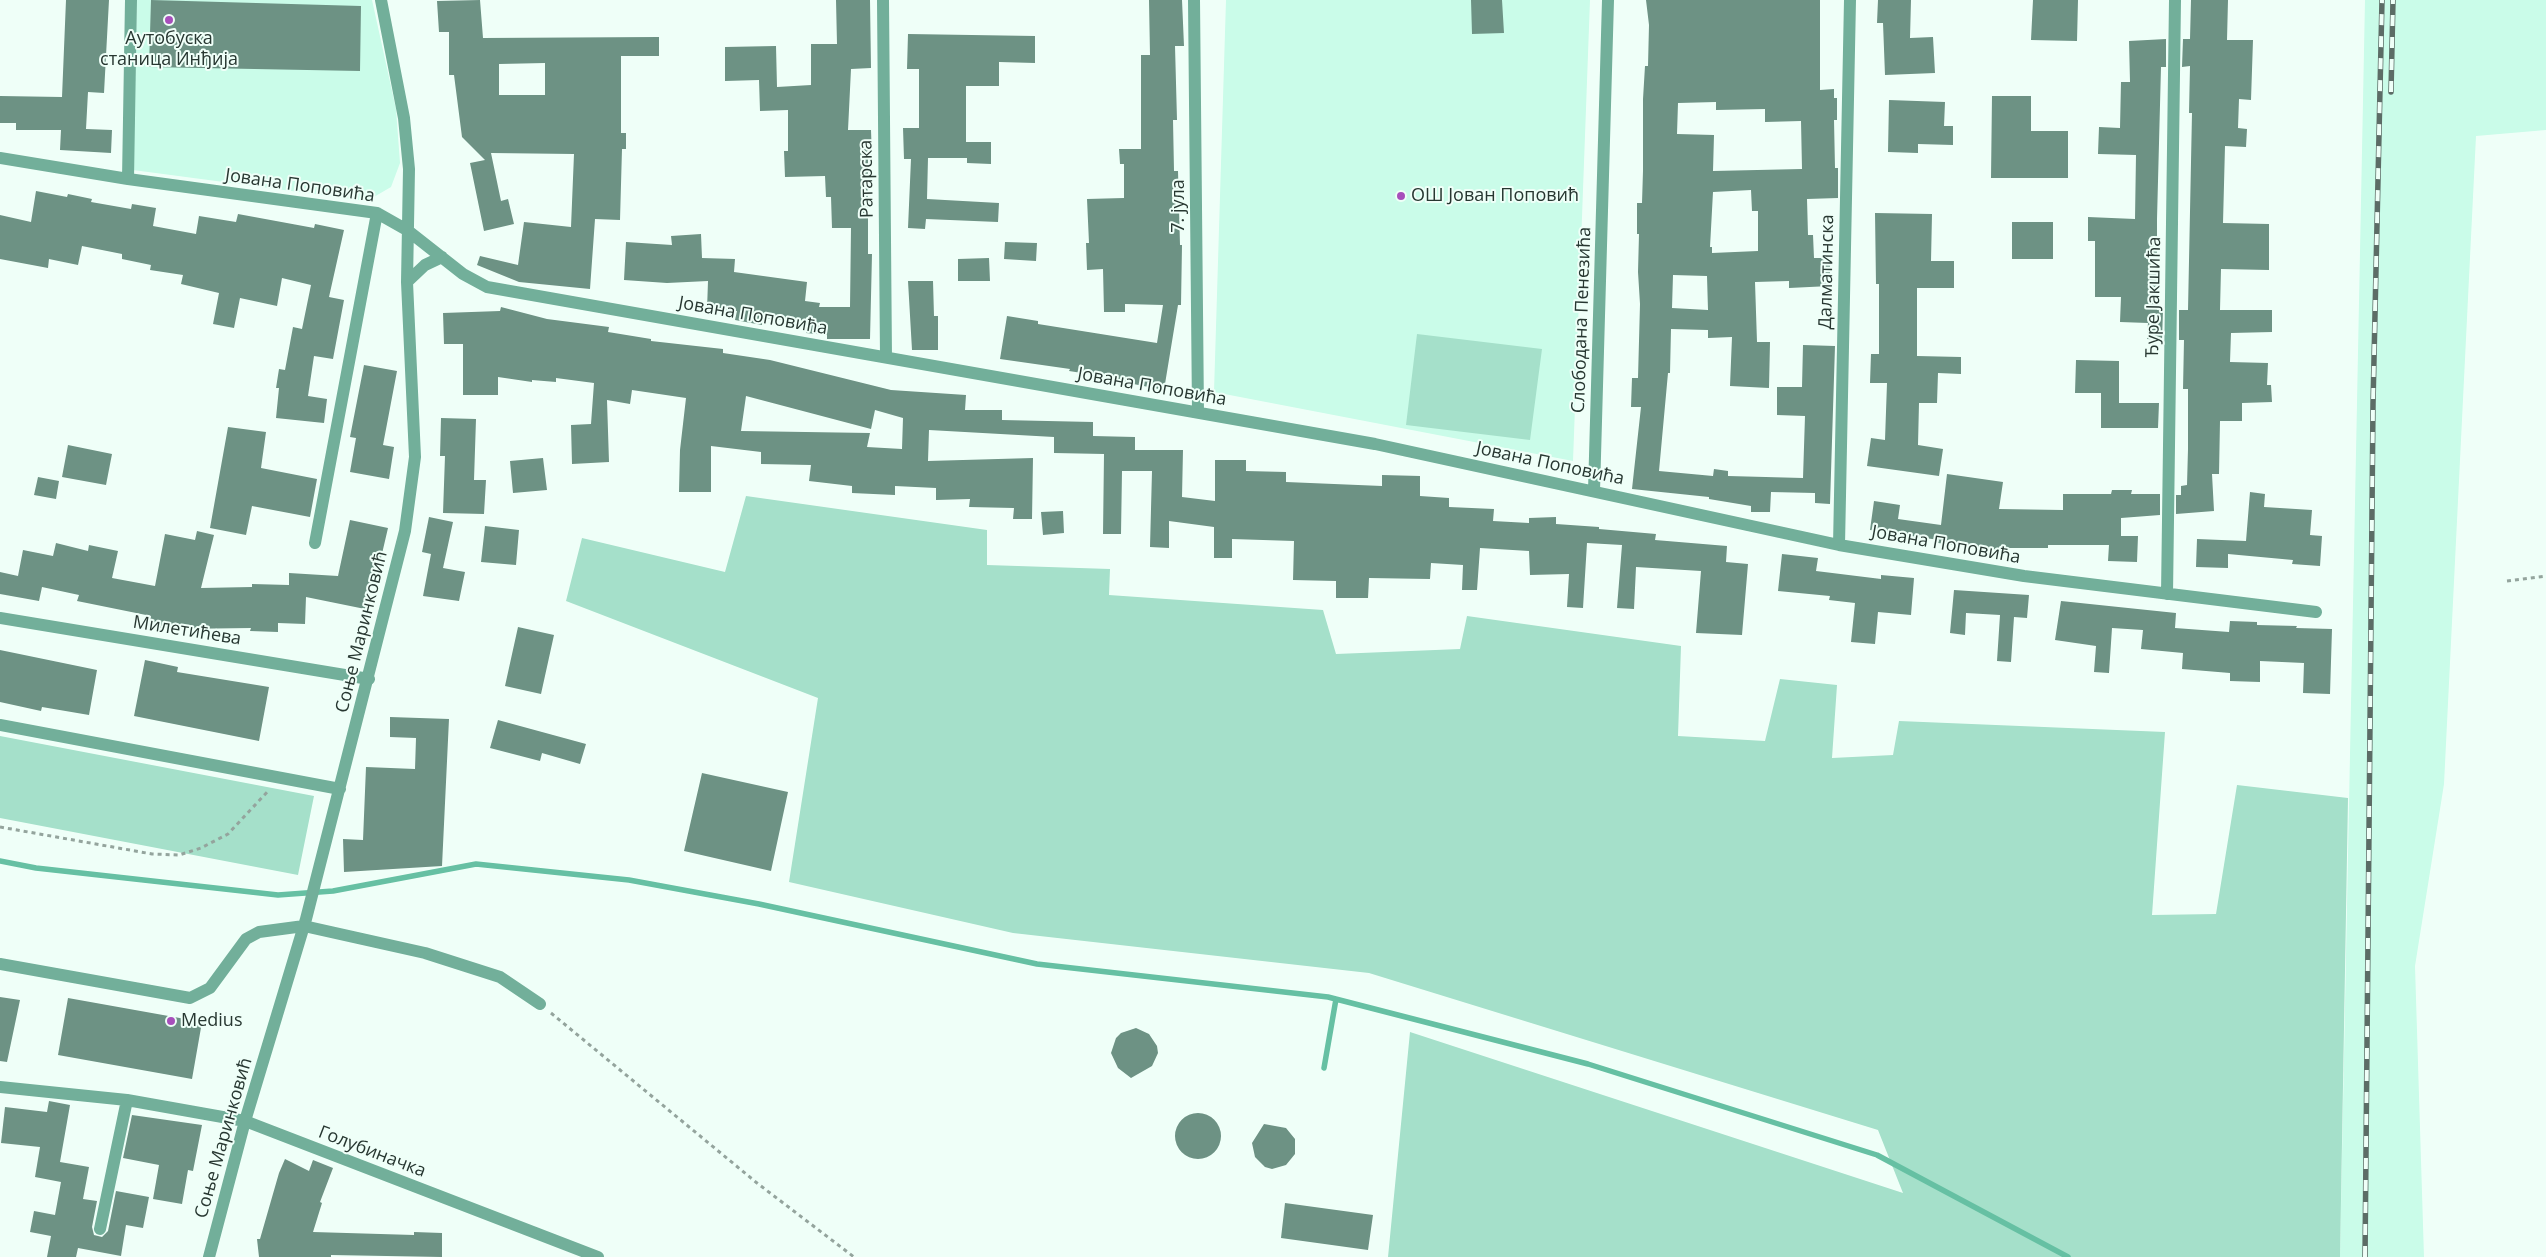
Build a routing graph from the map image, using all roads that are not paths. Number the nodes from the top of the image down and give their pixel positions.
1 (131, 0) edge
2 (381, 0) edge
3 (882, 0) edge
4 (1194, 0) edge
5 (1608, 0) edge
6 (1850, 0) edge
7 (2175, 0) edge
8 (0, 158) edge
9 (128, 179) junction
10 (377, 213) junction
11 (406, 230) junction
12 (442, 257) junction
13 (408, 282) junction
14 (886, 357) junction
15 (1198, 412) junction
16 (1594, 491) junction
17 (315, 542) dead end
18 (1839, 545) junction
19 (2167, 594) junction
20 (2316, 612) dead end
21 (0, 618) edge
22 (369, 679) junction
23 (0, 724) edge
24 (340, 789) junction
25 (305, 923) junction
26 (0, 964) edge
27 (540, 1004) road end
28 (0, 1087) edge
29 (127, 1100) junction
30 (245, 1121) junction
31 (100, 1229) dead end
32 (209, 1257) edge
33 (598, 1257) edge

1 - 9 street
2 - 11 street, Соње Маринковић
3 - 14 street, Ратарска
4 - 15 street, 7. јула
5 - 16 street, Слободана Пенезића
6 - 18 street, Далматинска
7 - 19 street, Ђуре Јакшића
8 - 9 street, Јована Поповића
9 - 10 street, Јована Поповића
10 - 11 street, Јована Поповића
10 - 17 street
11 - 12 street, Јована Поповића
11 - 13 street, Соње Маринковић
12 - 13 street
12 - 14 street, Јована Поповића
13 - 22 street, Соње Маринковић
14 - 15 street, Јована Поповића
15 - 16 street, Јована Поповића
16 - 18 street, Јована Поповића
18 - 19 street, Јована Поповића
19 - 20 street, Јована Поповића
21 - 22 street, Милетићева
22 - 24 street, Соње Маринковић
23 - 24 street
24 - 25 street, Соње Маринковић
25 - 26 street
25 - 27 street
25 - 30 street, Соње Маринковић
28 - 29 street, Голубиначка
29 - 30 street, Голубиначка
29 - 31 street
30 - 32 street, Соње Маринковић
30 - 33 street, Голубиначка

